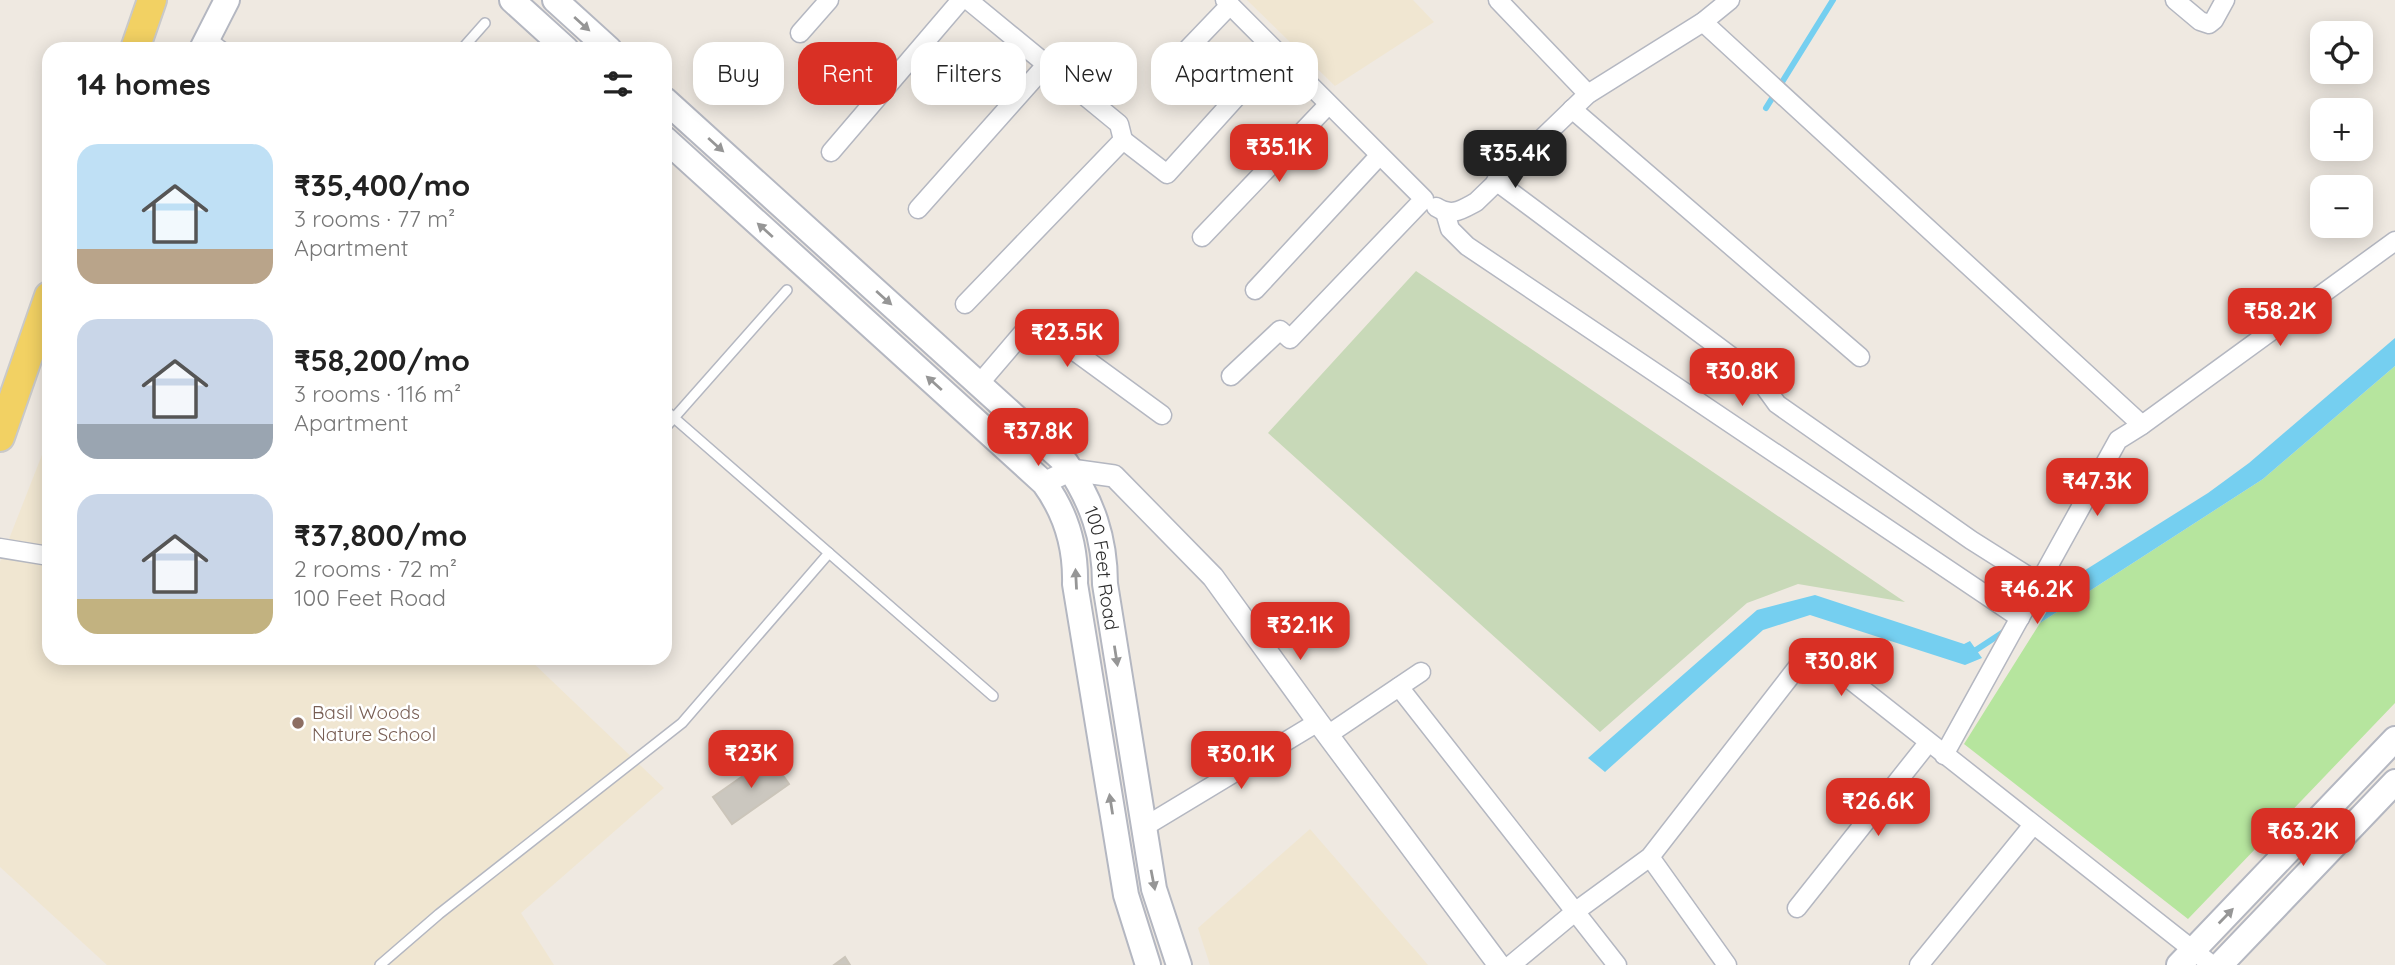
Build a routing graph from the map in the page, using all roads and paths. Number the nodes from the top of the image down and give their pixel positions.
1 (152, 0) edge
2 (227, 0) edge
3 (512, 0) edge
4 (555, 0) edge
5 (829, 0) edge
6 (961, 0) edge
7 (968, 0) edge
8 (1498, 0) edge
9 (1730, 0) edge
10 (2175, 0) edge
11 (2225, 0) edge
12 (1228, 3) edge
13 (1703, 22) junction
14 (485, 23) dead end
15 (800, 33) dead end
16 (137, 42) edge
17 (213, 42) edge
18 (468, 42) edge
19 (558, 42) edge
20 (601, 42) edge
21 (1193, 42) edge
22 (1267, 42) edge
23 (1040, 60) edge
24 (1040, 72) edge
25 (1318, 94) edge
26 (1588, 94) junction
27 (1328, 104) junction
28 (1095, 105) edge
29 (1229, 105) edge
30 (672, 106) edge
31 (1572, 109) junction
32 (1123, 140) junction
33 (672, 145) edge
34 (831, 152) dead end
35 (1380, 156) junction
36 (1496, 181) junction
37 (1424, 199) junction
38 (918, 209) dead end
39 (1445, 212) junction
40 (1202, 237) dead end
41 (2395, 241) edge
42 (787, 289) dead end
43 (1255, 290) dead end
44 (965, 304) dead end
45 (42, 316) edge
46 (1860, 357) dead end
47 (1231, 376) dead end
48 (979, 384) junction
49 (1162, 415) dead end
50 (674, 418) joint
51 (2142, 425) junction
52 (0, 437) edge
53 (1072, 470) junction
54 (1044, 482) junction
55 (0, 548) edge
56 (829, 553) junction
57 (42, 554) edge
58 (2036, 589) junction
59 (2020, 618) junction
60 (1422, 672) dead end
61 (1399, 687) junction
62 (993, 696) dead end
63 (1323, 728) junction
64 (2395, 739) edge
65 (1928, 743) junction
66 (1944, 755) junction
67 (2395, 782) edge
68 (2033, 825) junction
69 (1144, 827) junction
70 (1650, 857) junction
71 (1797, 908) dead end
72 (1576, 911) junction
73 (2186, 957) edge
74 (380, 965) edge
75 (1148, 965) edge
76 (1179, 965) edge
77 (1499, 965) edge
78 (1511, 965) edge
79 (1617, 965) edge
80 (1727, 965) edge
81 (1919, 965) edge
82 (2213, 965) edge
83 (2220, 965) edge

1 - 16 main road
2 - 17 main road
3 - 19 main road
4 -> 20 main road
5 - 15 street
6 - 34 street
7 - 23 street
8 - 26 street
9 - 13 street
10 - 11 street
12 - 21 street
12 - 22 street
13 - 26 street
13 - 51 street
14 - 18 lane
24 - 38 street
25 - 27 street
26 - 31 street
27 - 35 street
27 - 40 street
28 - 32 street
29 - 32 street
30 -> 48 main road, 100 Feet Road
31 - 36 street
31 - 46 street
32 - 44 street
54 -> 33 main road, 100 Feet Road
35 - 37 street
35 - 43 street
36 - 39 street
36 - 58 street
37 - 39 street
37 - 47 street
39 - 59 street
41 - 51 street
42 - 50 lane
45 - 52 main road
48 - 49 street
48 - 53 main road, 100 Feet Road
50 - 56 lane
51 - 58 street
53 - 54 street
53 - 63 street
53 -> 69 main road, 100 Feet Road
75 -> 54 main road, 100 Feet Road
55 - 57 street
56 - 62 lane
56 - 74 lane
58 - 59 street
59 - 66 street
60 - 61 street
61 - 63 street
61 - 72 street
63 - 69 street
63 - 77 street
73 -> 64 main road
65 - 66 street
65 - 70 street
65 - 71 street
66 - 68 street
67 - 83 main road
68 - 73 street
68 - 81 street
69 -> 76 main road, 100 Feet Road
70 - 72 street
70 - 80 street
72 - 78 street
72 - 79 street
73 - 82 street

